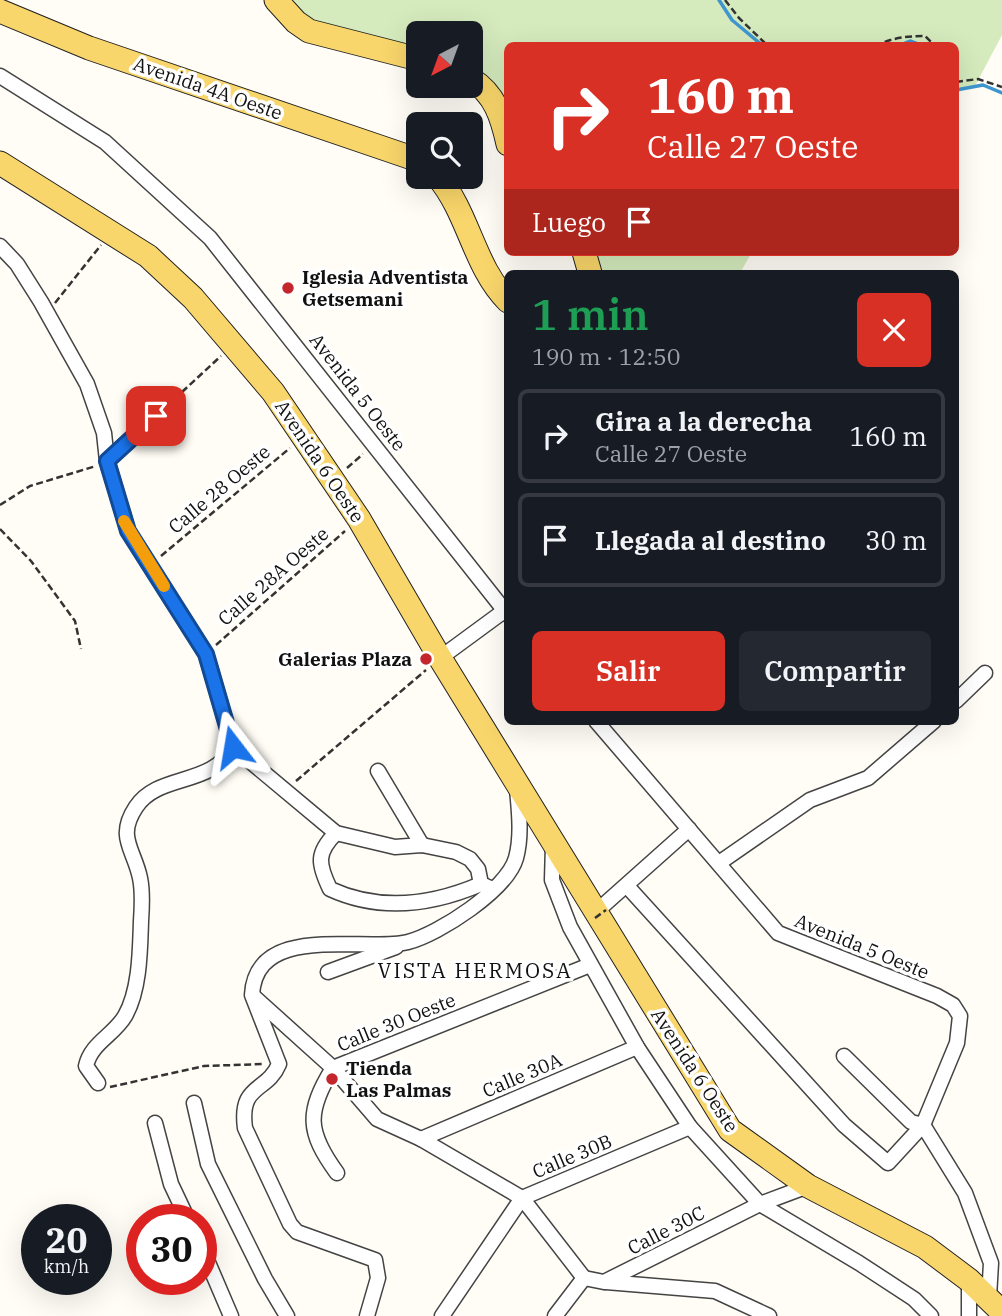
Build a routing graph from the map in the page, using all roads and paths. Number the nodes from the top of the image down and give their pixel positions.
1 (276, 0) edge
2 (725, 0) edge
3 (0, 11) edge
4 (764, 42) edge
5 (884, 42) edge
6 (931, 42) edge
7 (406, 56) edge
8 (0, 76) edge
9 (959, 82) edge
10 (1002, 87) edge
11 (483, 91) edge
12 (504, 131) edge
13 (406, 156) edge
14 (0, 163) edge
15 (447, 189) edge
16 (112, 232) junction
17 (0, 246) edge
18 (504, 296) edge
19 (47, 312) junction
20 (234, 345) junction
21 (172, 401) joint
22 (305, 435) junction
23 (375, 445) junction
24 (107, 461) junction
25 (334, 479) junction
26 (0, 505) edge
27 (359, 519) junction
28 (0, 529) edge
29 (150, 565) junction
30 (504, 610) edge
31 (504, 614) edge
32 (81, 649) dead end
33 (206, 654) junction
34 (440, 658) junction
35 (985, 673) dead end
36 (959, 698) edge
37 (599, 725) edge
38 (929, 725) edge
39 (233, 747) junction
40 (378, 771) dead end
41 (517, 784) junction
42 (285, 790) junction
43 (689, 830) junction
44 (336, 833) junction
45 (553, 838) junction
46 (422, 845) junction
47 (719, 863) junction
48 (628, 886) junction
49 (487, 887) junction
50 (599, 913) junction
51 (408, 942) junction
52 (590, 965) junction
53 (328, 972) dead end
54 (252, 995) junction
55 (638, 1047) junction
56 (844, 1056) dead end
57 (279, 1064) junction
58 (333, 1068) junction
59 (98, 1083) joint
60 (194, 1103) dead end
61 (155, 1123) dead end
62 (923, 1125) junction
63 (690, 1127) junction
64 (421, 1139) junction
65 (337, 1173) dead end
66 (808, 1185) junction
67 (522, 1198) junction
68 (180, 1204) edge
69 (760, 1204) junction
70 (584, 1278) junction
71 (970, 1280) junction
72 (604, 1282) junction
73 (217, 1284) edge
74 (996, 1305) edge
75 (764, 1315) edge
76 (231, 1316) edge
77 (287, 1316) edge
78 (367, 1316) edge
79 (442, 1316) edge
80 (555, 1316) edge
81 (931, 1316) edge
82 (969, 1316) edge

1 - 7 main road
2 - 4 path
3 - 13 main road, Avenida 4A Oeste
5 - 6 path
8 - 23 street, Avenida 5 Oeste
9 - 10 path
11 - 12 main road
14 - 16 main road, Avenida 6 Oeste
15 - 18 main road
16 - 19 path
16 - 20 main road, Avenida 6 Oeste
17 - 19 street
19 - 24 street
20 - 21 path
20 - 22 main road, Avenida 6 Oeste
21 - 24 street
22 - 25 main road, Avenida 6 Oeste
22 - 29 path, Calle 28 Oeste
23 - 25 path
23 - 30 street, Avenida 5 Oeste
24 - 26 path
24 - 29 street
25 - 27 main road, Avenida 6 Oeste
27 - 33 path, Calle 28A Oeste
27 - 34 main road, Avenida 6 Oeste
28 - 32 path
29 - 33 street
31 - 34 street
33 - 39 street
34 - 41 main road, Avenida 6 Oeste
34 - 42 path
35 - 36 street
37 - 43 street, Avenida 5 Oeste
38 - 47 street
39 - 42 street
39 - 59 street
40 - 46 street
41 - 45 main road, Avenida 6 Oeste
41 - 49 street
42 - 44 street
43 - 47 street, Avenida 5 Oeste
43 - 48 street
44 - 46 street
44 - 49 street
45 - 50 main road, Avenida 6 Oeste
45 - 52 street, Avenida 6 Oeste
46 - 49 street
47 - 62 street, Avenida 5 Oeste
48 - 50 street
48 - 62 street, Avenida 5 Oeste
49 - 51 street
50 - 66 main road, Avenida 6 Oeste
51 - 53 street
51 - 54 street
52 - 55 street, Avenida 6 Oeste
52 - 58 street, Calle 30 Oeste
54 - 57 street
54 - 58 street
55 - 63 street, Avenida 6 Oeste
55 - 64 street, Calle 30A
56 - 62 street
57 - 59 path
57 - 78 street
58 - 64 street
58 - 65 street
60 - 77 street
61 - 68 street
62 - 74 street
63 - 67 street, Calle 30B
63 - 69 street, Avenida 6 Oeste
64 - 67 street
66 - 69 street, Calle 30C
66 - 71 main road, Avenida 6 Oeste
67 - 70 street
67 - 79 street, Calle 30B
69 - 72 street, Calle 30C
69 - 81 street, Avenida 6 Oeste
70 - 72 street
70 - 80 street
71 - 74 main road, Avenida 6 Oeste
71 - 82 street
72 - 75 street
73 - 76 street

